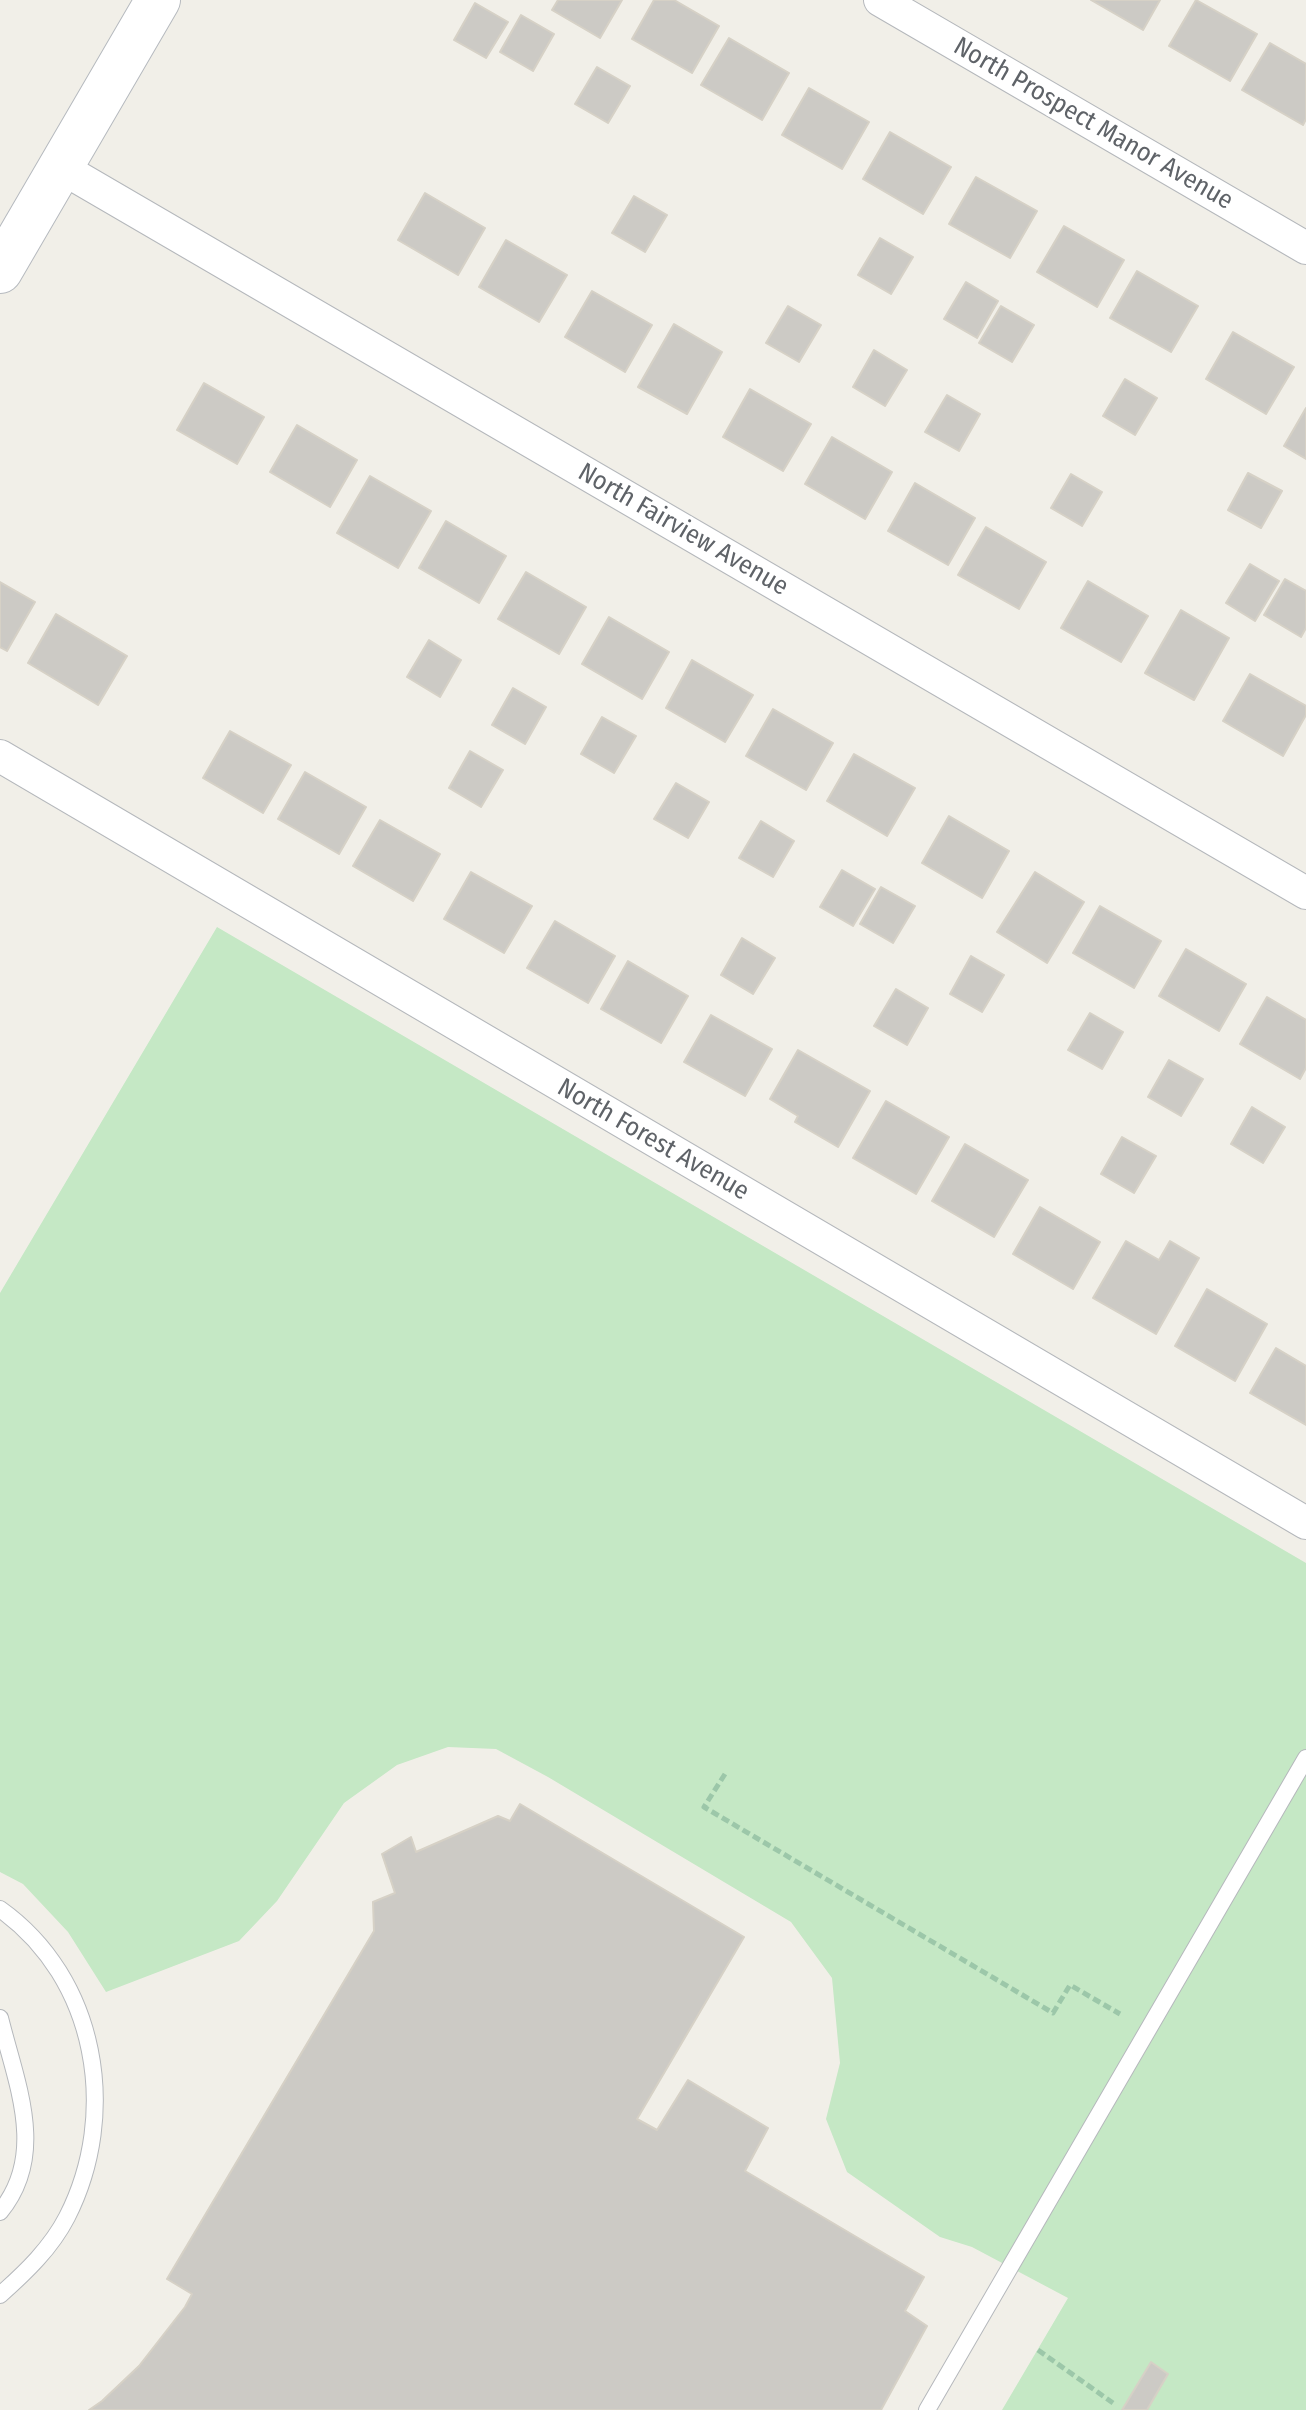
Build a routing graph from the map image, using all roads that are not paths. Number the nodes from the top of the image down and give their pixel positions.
1 (158, 0) edge
2 (880, 0) edge
3 (60, 167) junction
4 (1306, 248) edge
5 (0, 271) edge
6 (0, 756) edge
7 (1306, 893) edge
8 (1306, 1523) edge
9 (1306, 1758) edge
10 (0, 1909) edge
11 (0, 2018) edge
12 (0, 2212) edge
13 (0, 2295) edge
14 (927, 2410) edge

1 - 3 main road
2 - 4 street, North Prospect Manor Avenue
3 - 5 main road
3 - 7 street, North Fairview Avenue
6 - 8 street, North Forest Avenue
9 - 14 lane
10 - 13 lane
11 - 12 lane

